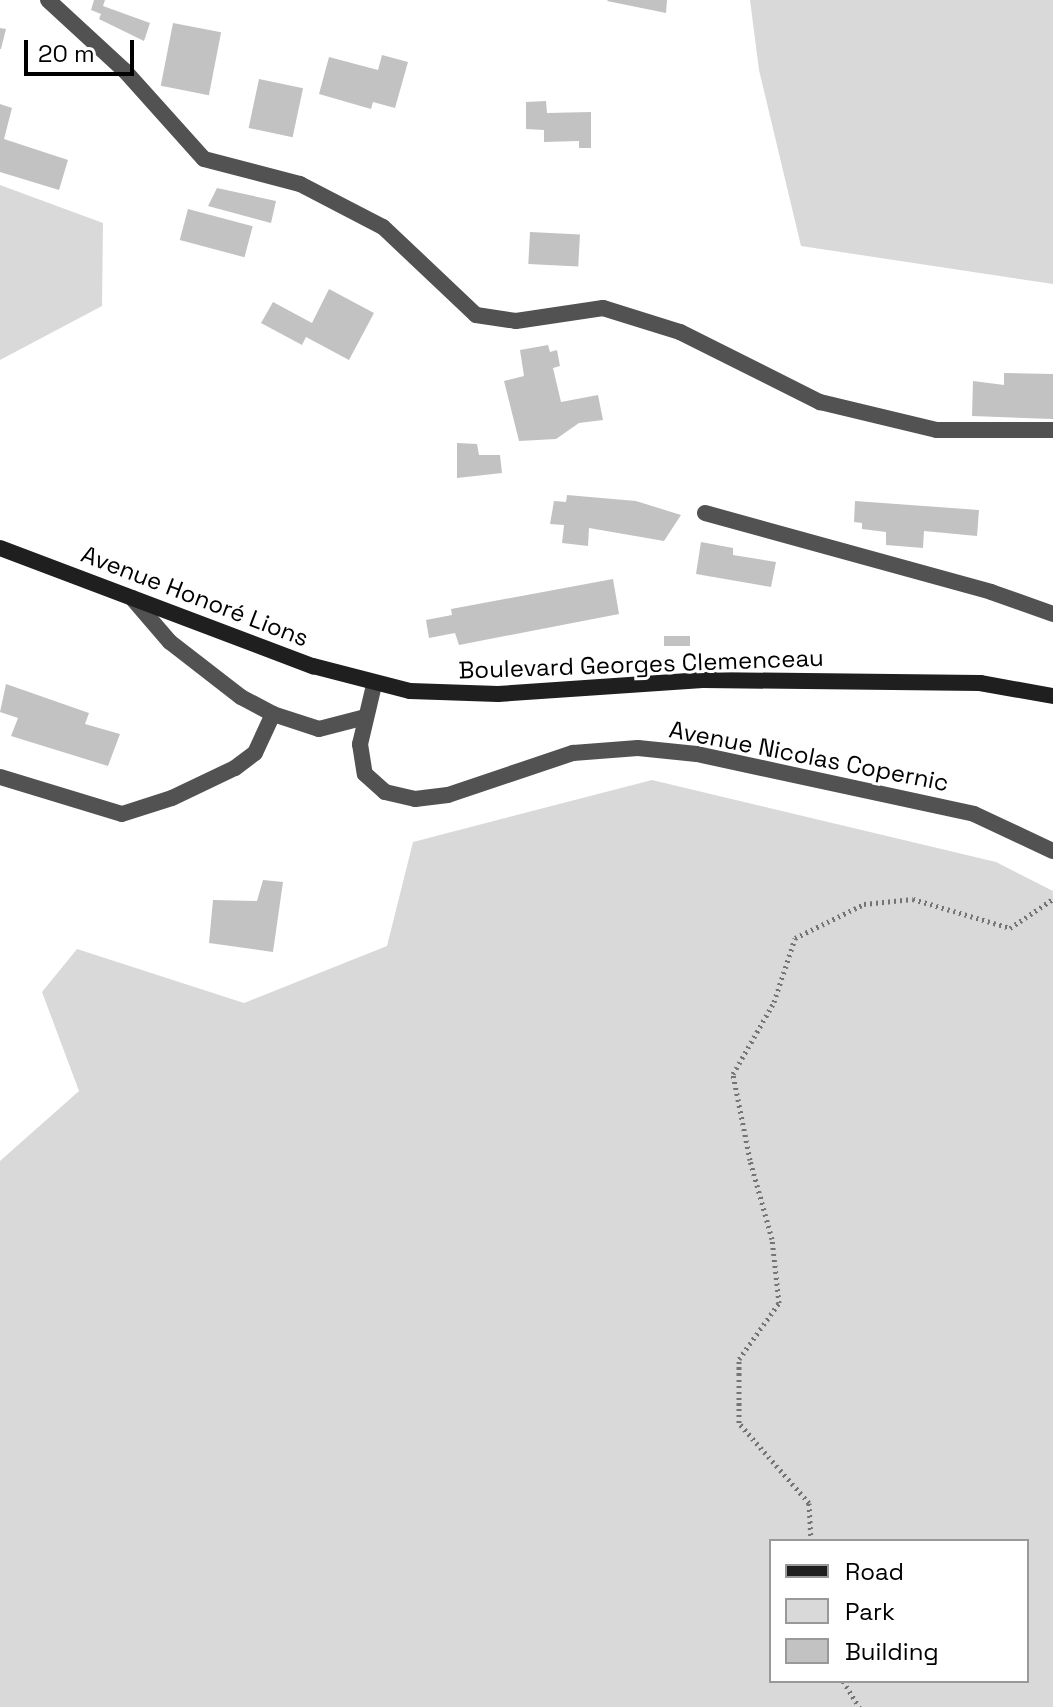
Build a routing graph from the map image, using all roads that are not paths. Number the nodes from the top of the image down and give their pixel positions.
1 (48, 0) edge
2 (1053, 430) edge
3 (705, 513) dead end
4 (0, 548) edge
5 (132, 598) junction
6 (1053, 614) edge
7 (374, 685) junction
8 (1053, 696) edge
9 (273, 714) junction
10 (365, 717) junction
11 (0, 777) edge
12 (1053, 851) edge

1 - 2 street
3 - 6 street
4 - 5 main road, Avenue Honoré Lions
5 - 7 main road, Avenue Honoré Lions
5 - 9 street
7 - 8 main road, Boulevard Georges Clemenceau
7 - 10 street, Avenue Nicolas Copernic
9 - 10 street
9 - 11 street
10 - 12 street, Avenue Nicolas Copernic

